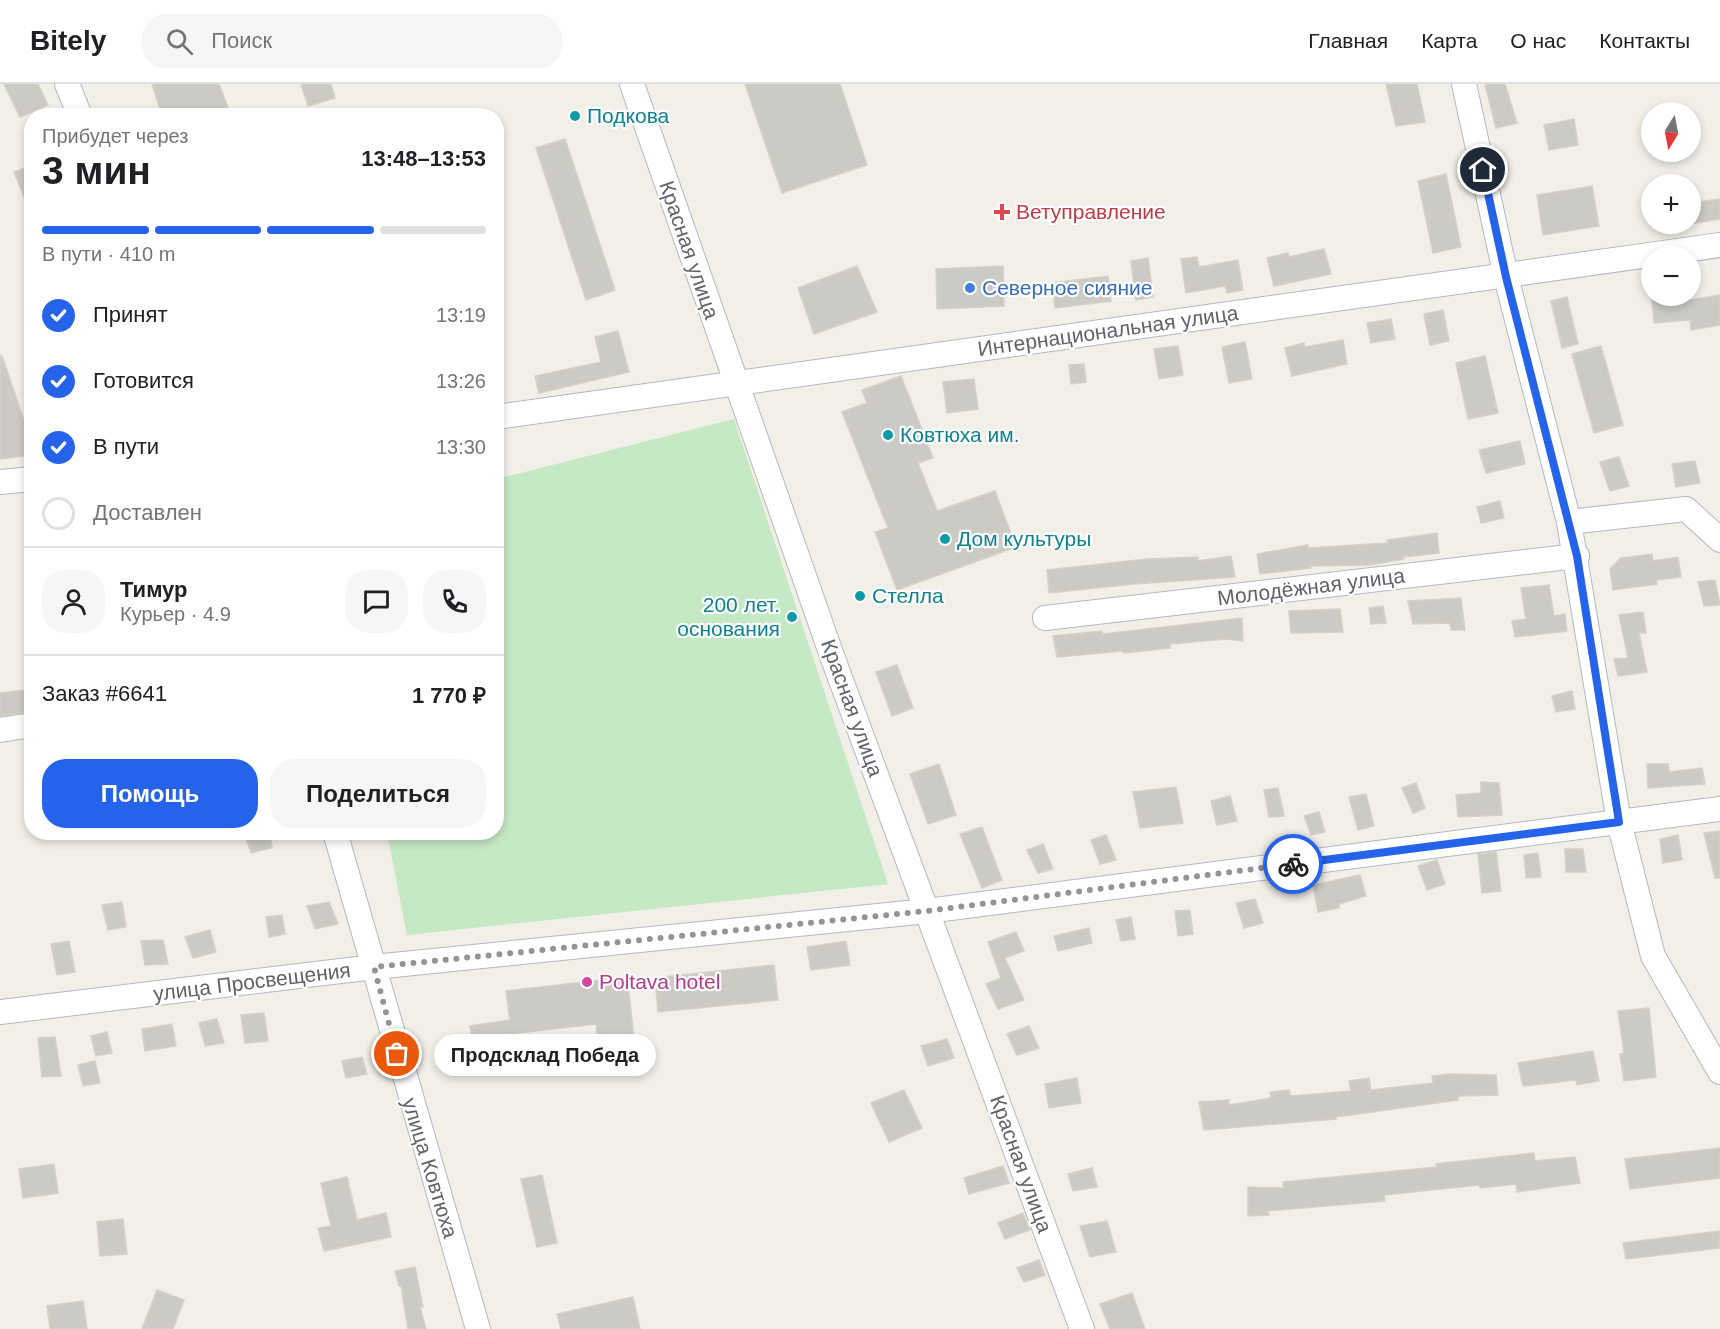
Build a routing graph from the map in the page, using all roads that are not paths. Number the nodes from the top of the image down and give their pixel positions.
1 (67, 84) edge
2 (632, 84) edge
3 (1464, 84) edge
4 (77, 108) edge
5 (1720, 245) edge
6 (1506, 277) junction
7 (734, 382) junction
8 (504, 416) edge
9 (24, 479) edge
10 (0, 482) edge
11 (1569, 522) junction
12 (1720, 540) edge
13 (1577, 556) junction
14 (1045, 618) dead end
15 (24, 726) edge
16 (0, 730) edge
17 (1720, 809) edge
18 (1619, 822) junction
19 (337, 840) edge
20 (927, 911) junction
21 (374, 967) junction
22 (0, 1012) edge
23 (1720, 1072) edge
24 (478, 1329) edge
25 (1082, 1329) edge

1 - 4 street
2 - 7 street, Красная улица
3 - 6 street
5 - 6 street, Интернациональная улица
6 - 7 street, Интернациональная улица
6 - 11 street
7 - 8 street, Интернациональная улица
7 - 20 street, Красная улица
9 - 10 street
11 - 12 street
11 - 13 street
13 - 14 street, Молодёжная улица
13 - 18 street
15 - 16 street
17 - 18 street, улица Просвещения
18 - 20 street, улица Просвещения
18 - 23 street
19 - 21 street, улица Ковтюха
20 - 21 street, улица Просвещения
20 - 25 street, Красная улица
21 - 22 street, улица Просвещения
21 - 24 street, улица Ковтюха

